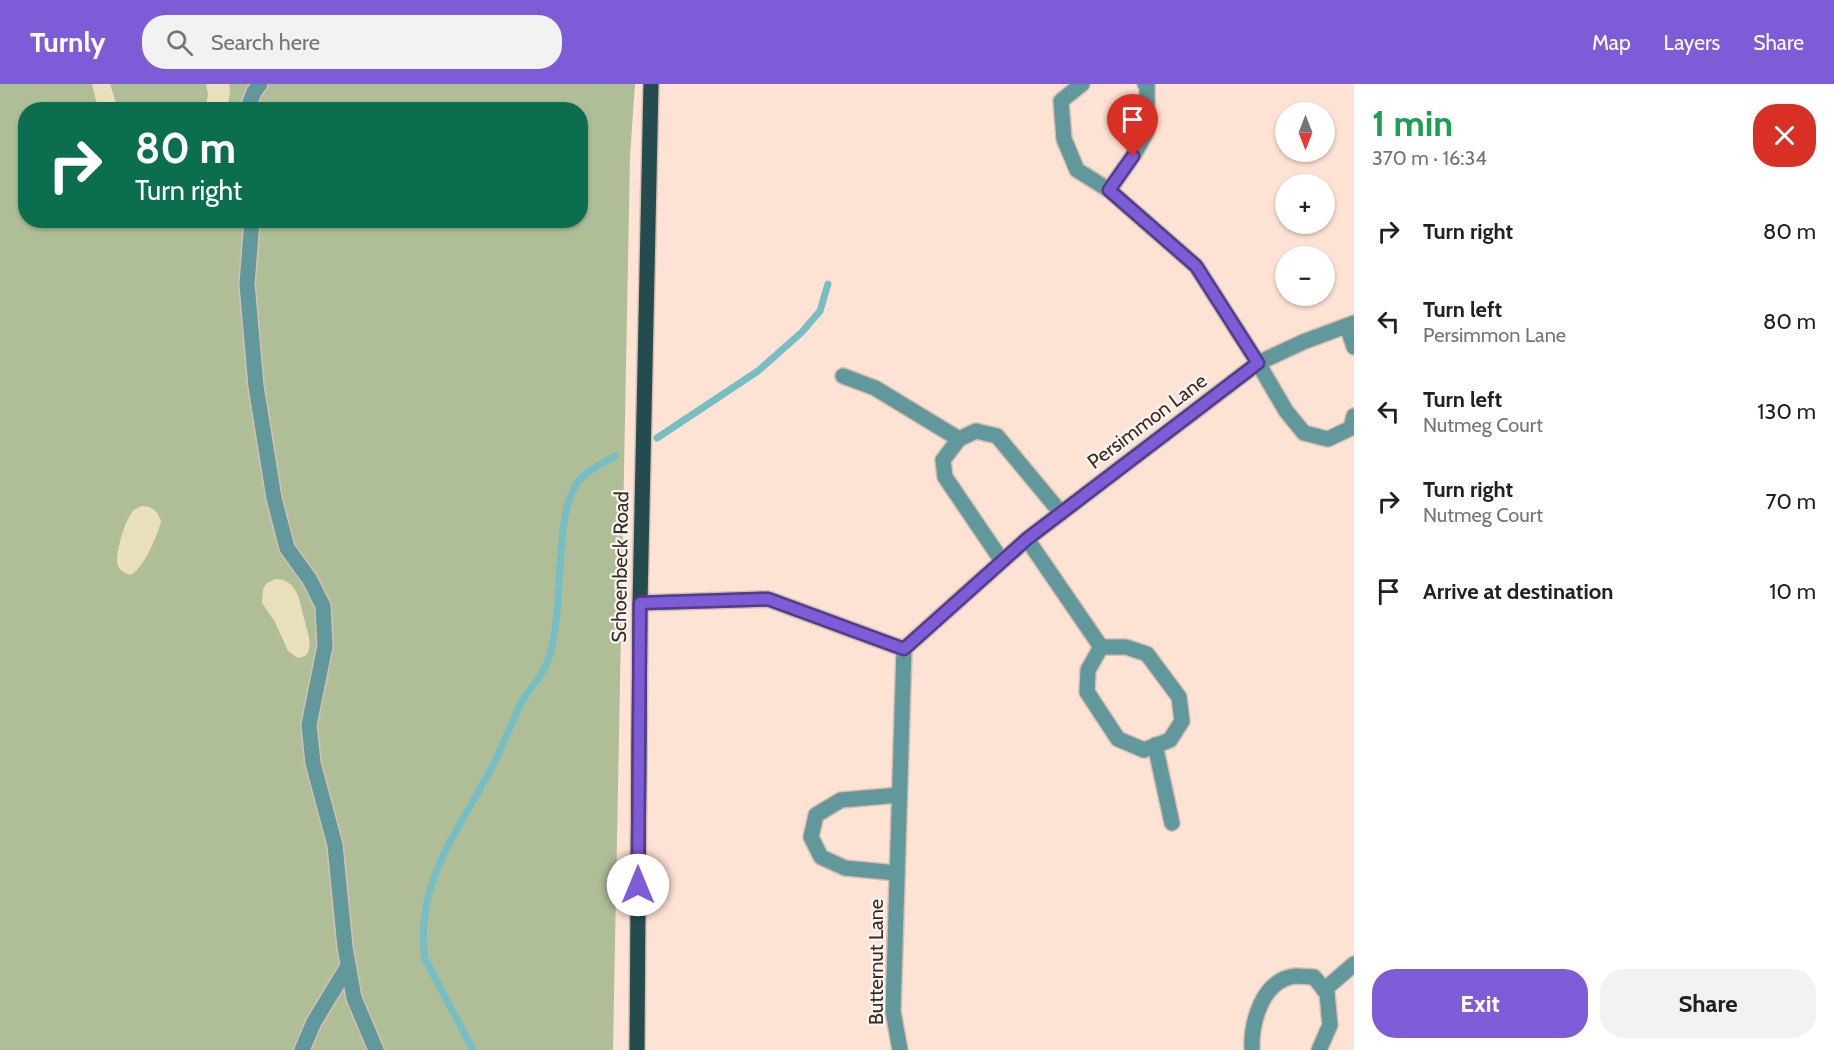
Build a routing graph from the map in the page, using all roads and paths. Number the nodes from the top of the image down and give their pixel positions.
1 (260, 84) edge
2 (651, 84) edge
3 (1082, 84) edge
4 (1145, 84) edge
5 (250, 102) edge
6 (1109, 190) junction
7 (251, 228) edge
8 (1351, 325) edge
9 (1354, 347) edge
10 (1258, 363) junction
11 (843, 375) dead end
12 (1354, 416) edge
13 (959, 439) junction
14 (1061, 513) junction
15 (1027, 539) junction
16 (1002, 561) junction
17 (640, 603) junction
18 (1101, 647) junction
19 (904, 649) junction
20 (1155, 745) junction
21 (899, 795) junction
22 (1172, 823) dead end
23 (897, 873) junction
24 (1354, 964) edge
25 (348, 966) junction
26 (1324, 990) junction
27 (302, 1050) edge
28 (376, 1050) edge
29 (637, 1050) edge
30 (900, 1050) edge
31 (1252, 1050) edge
32 (1319, 1050) edge

1 - 5 street
2 - 17 main road, Schoenbeck Road
3 - 6 street
4 - 6 street
6 - 10 street
7 - 25 street
8 - 9 street, Persimmon Lane
8 - 10 street, Persimmon Lane
10 - 12 street
10 - 14 street, Persimmon Lane
11 - 13 street
13 - 14 street
13 - 16 street
14 - 15 street, Persimmon Lane
15 - 16 street, Persimmon Lane
15 - 18 street
16 - 19 street, Persimmon Lane
17 - 19 street
17 - 29 main road, Schoenbeck Road
18 - 20 street
18 - 20 street
19 - 21 street, Butternut Lane
20 - 22 street
21 - 23 street, Butternut Lane
21 - 23 street, Butternut Lane
23 - 30 street, Butternut Lane
24 - 26 street
25 - 27 street
25 - 28 street
26 - 31 street
26 - 32 street

